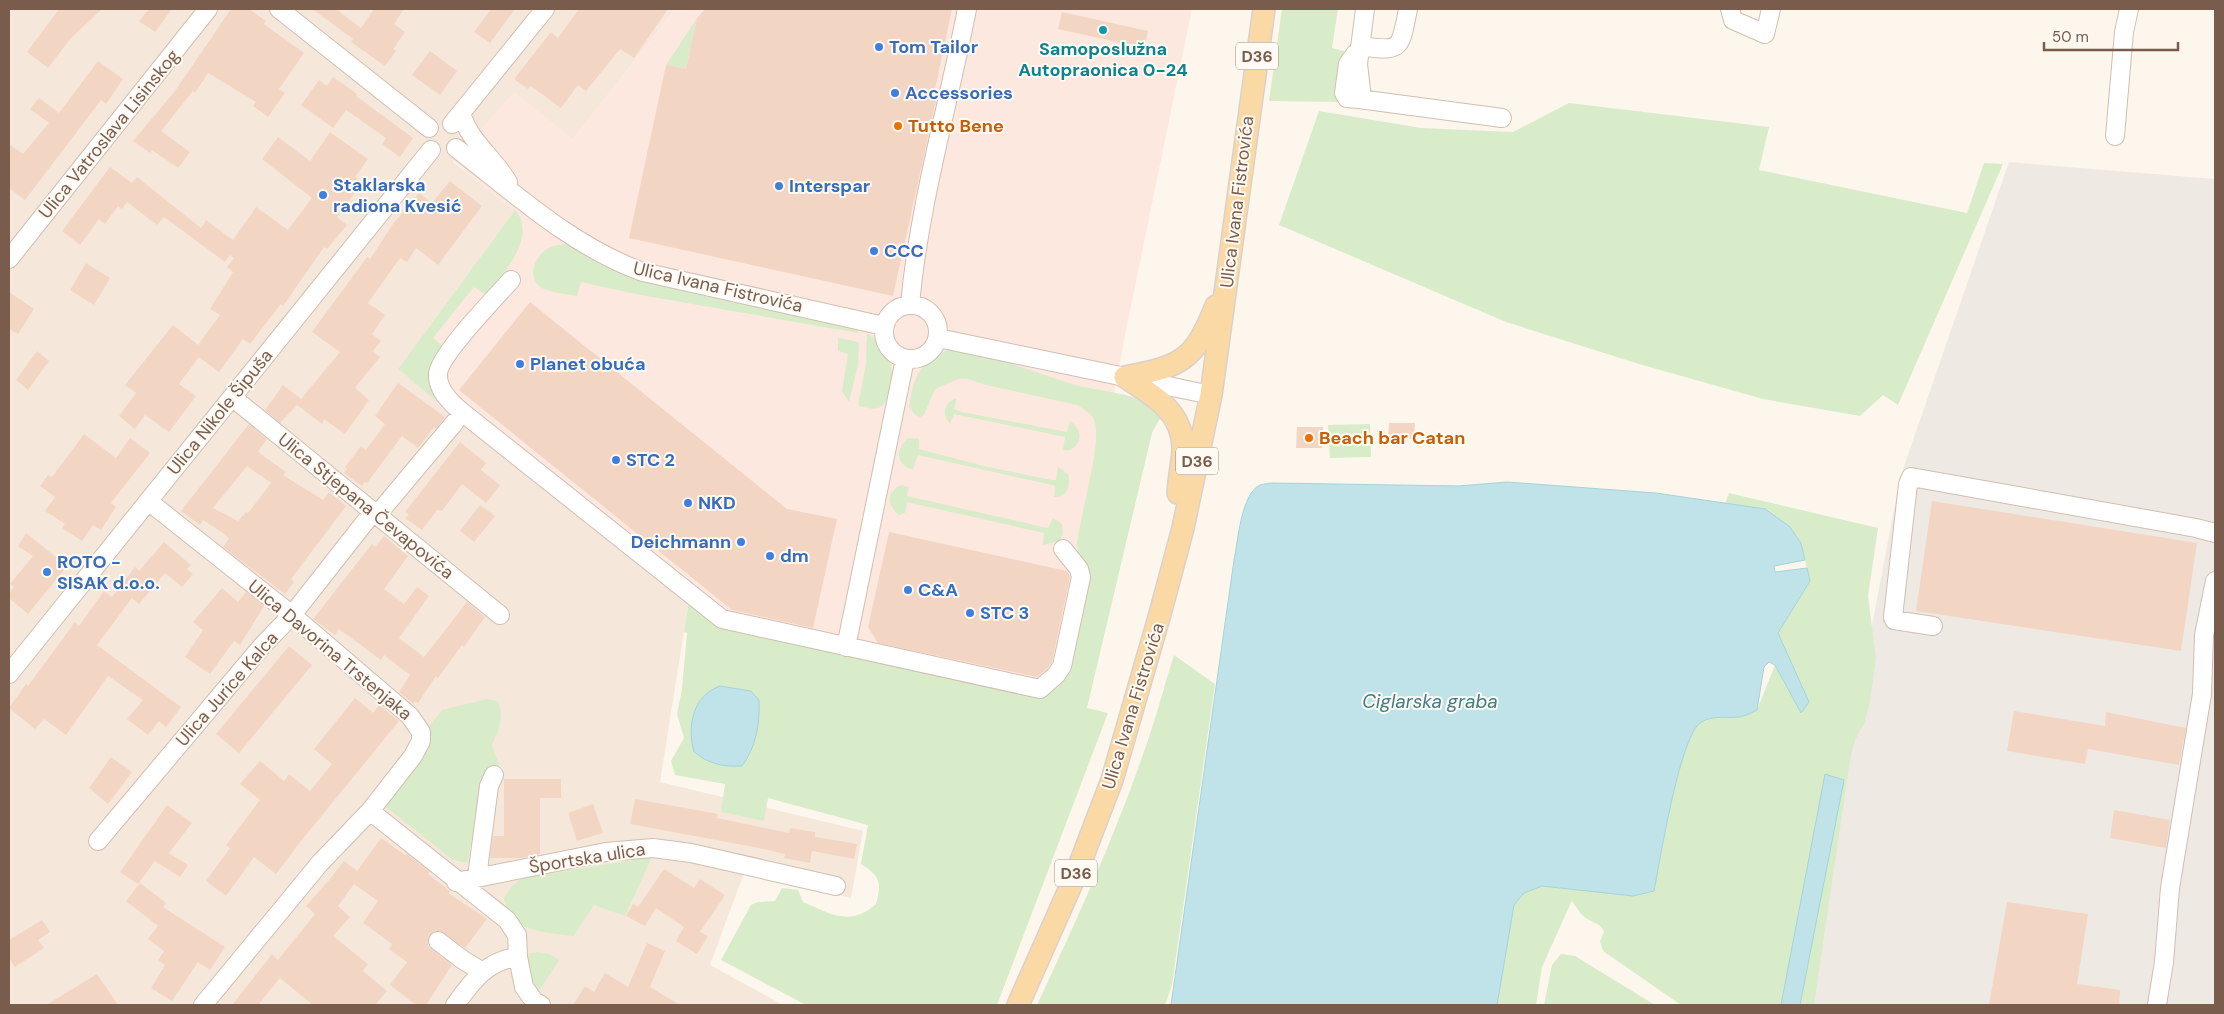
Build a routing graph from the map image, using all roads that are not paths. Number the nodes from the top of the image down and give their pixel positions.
1 (208, 9) edge
2 (279, 9) edge
3 (545, 9) edge
4 (967, 9) edge
5 (1264, 9) edge
6 (1365, 9) edge
7 (1408, 9) edge
8 (1730, 9) edge
9 (1771, 9) edge
10 (2128, 9) edge
11 (1360, 50) junction
12 (1502, 118) dead end
13 (456, 119) junction
14 (430, 128) junction
15 (2115, 136) dead end
16 (456, 148) junction
17 (431, 150) junction
18 (513, 192) junction
19 (9, 258) edge
20 (1228, 278) junction
21 (511, 280) dead end
22 (910, 304) junction
23 (884, 326) junction
24 (938, 338) junction
25 (905, 359) junction
26 (1125, 377) junction
27 (1211, 395) junction
28 (232, 396) junction
29 (455, 422) dead end
30 (148, 501) junction
31 (375, 513) junction
32 (1183, 528) junction
33 (2215, 534) edge
34 (1063, 549) dead end
35 (2215, 581) edge
36 (292, 615) junction
37 (500, 615) dead end
38 (1933, 626) dead end
39 (846, 647) junction
40 (9, 674) edge
41 (494, 775) dead end
42 (370, 811) junction
43 (98, 841) dead end
44 (477, 877) junction
45 (456, 882) junction
46 (836, 886) dead end
47 (438, 941) dead end
48 (518, 957) junction
49 (483, 972) junction
50 (203, 1005) edge
51 (455, 1005) edge
52 (540, 1005) edge
53 (1018, 1005) edge
54 (2158, 1005) edge

1 - 19 street, Ulica Vatroslava Lisinskog
2 - 14 street
3 - 13 street
4 - 22 street
5 - 20 main road, Ulica Ivana Fistrovića / D36
6 - 11 street
7 - 11 street
8 - 9 street
10 - 15 street
11 - 12 street
13 - 14 street
13 - 16 street
13 - 18 street, Ulica Ivana Fistrovića
14 - 17 street
16 - 17 street
16 - 18 street, Ulica Ivana Fistrovića
17 - 28 street, Ulica Nikole Šipuša
18 - 23 street, Ulica Ivana Fistrovića
20 - 26 main road
20 - 27 main road, Ulica Ivana Fistrovića / D36
21 - 39 street
22 - 23 street
22 - 24 street
23 - 25 street
24 - 25 street
24 - 26 street
25 - 39 street
26 - 27 street
26 - 32 main road
27 - 32 main road, Ulica Ivana Fistrovića / D36
28 - 30 street, Ulica Nikole Šipuša
28 - 31 street, Ulica Stjepana Čevapovića
29 - 31 street, Ulica Jurice Kalca
30 - 36 street, Ulica Davorina Trstenjaka
30 - 40 street, Ulica Nikole Šipuša
31 - 36 street, Ulica Jurice Kalca
31 - 37 street, Ulica Stjepana Čevapovića
32 - 53 main road, Ulica Ivana Fistrovića / D36
33 - 38 street
34 - 39 street
35 - 54 street
36 - 42 street, Ulica Davorina Trstenjaka
36 - 43 street, Ulica Jurice Kalca
41 - 44 street
42 - 45 street
42 - 50 street, Ulica Davorina Trstenjaka
44 - 45 street, Športska ulica
44 - 46 street, Športska ulica
45 - 48 street
47 - 49 street
48 - 49 street
48 - 52 street
49 - 51 street

